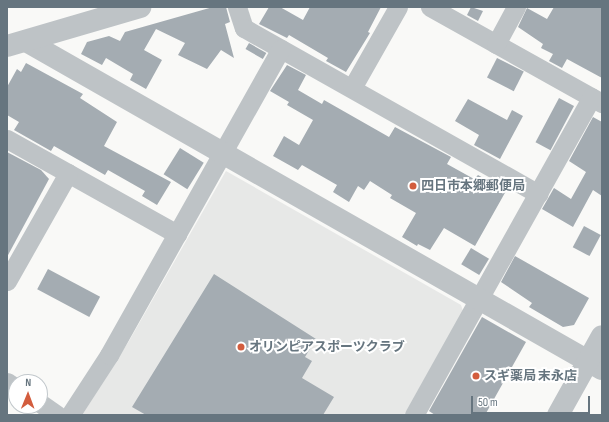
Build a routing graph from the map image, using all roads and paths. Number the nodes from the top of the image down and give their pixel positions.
1 (140, 7) edge
2 (238, 7) edge
3 (398, 7) edge
4 (430, 7) edge
5 (516, 7) edge
6 (17, 44) edge
7 (496, 44) junction
8 (281, 49) junction
9 (352, 88) junction
10 (597, 100) edge
11 (7, 139) edge
12 (223, 153) junction
13 (68, 173) junction
14 (539, 194) junction
15 (177, 234) junction
16 (7, 280) edge
17 (479, 298) junction
18 (602, 336) edge
19 (595, 365) edge
20 (48, 409) edge
21 (58, 415) edge
22 (70, 415) edge
23 (414, 415) edge
24 (558, 415) edge

1 - 6 street
2 - 8 street
3 - 9 street
4 - 7 street
5 - 7 street
6 - 12 street
7 - 10 street
8 - 9 street
8 - 12 street
9 - 14 street
10 - 14 street
11 - 13 street
12 - 15 street
12 - 17 street
13 - 15 street
13 - 16 street
14 - 17 street
15 - 22 street
17 - 19 street
17 - 23 street
18 - 19 street
19 - 24 street
20 - 21 street

